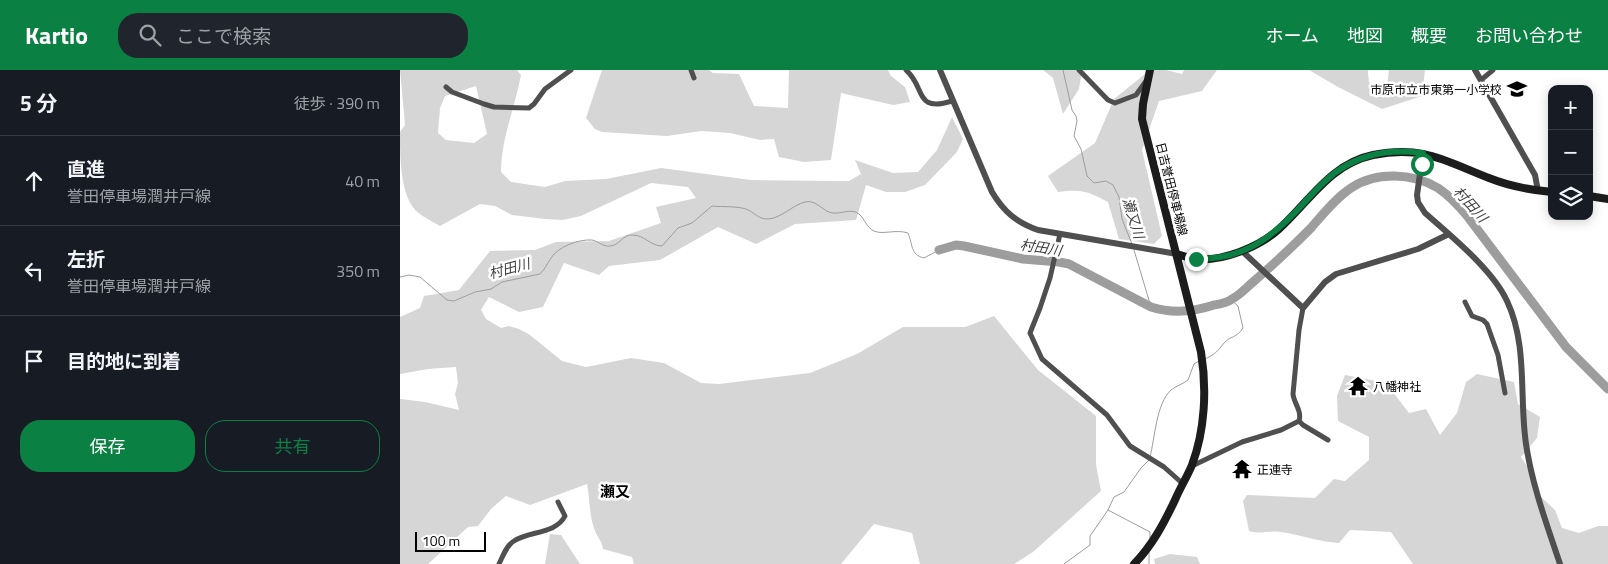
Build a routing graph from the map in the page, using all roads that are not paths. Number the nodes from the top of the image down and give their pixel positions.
1 (571, 70) edge
2 (690, 70) edge
3 (906, 70) edge
4 (940, 70) edge
5 (1079, 70) edge
6 (1476, 70) edge
7 (1492, 70) edge
8 (1150, 72) edge
9 (694, 78) dead end
10 (1481, 80) junction
11 (446, 87) dead end
12 (952, 101) junction
13 (1423, 153) junction
14 (1538, 191) junction
15 (1548, 192) edge
16 (1593, 197) edge
17 (1608, 199) edge
18 (1060, 234) junction
19 (1448, 234) junction
20 (1242, 251) junction
21 (1177, 254) junction
22 (1465, 302) dead end
23 (1303, 308) junction
24 (1505, 393) dead end
25 (1299, 421) junction
26 (1328, 440) dead end
27 (1192, 466) junction
28 (1182, 484) junction
29 (558, 502) dead end
30 (500, 564) edge
31 (1134, 564) edge
32 (1560, 564) edge

1 - 11 street
2 - 9 street
3 - 12 street
4 - 12 street
5 - 8 street
6 - 10 street
7 - 10 street
8 - 21 main road, 日吉誉田停車場線
10 - 14 street
12 - 18 street
13 - 14 main road
13 - 19 street
13 - 20 main road
14 - 15 main road
16 - 17 main road
18 - 21 street
18 - 28 street
19 - 23 street
19 - 32 street
20 - 21 main road
20 - 23 street
21 - 27 main road, 日吉誉田停車場線
22 - 24 street
23 - 25 street
25 - 26 street
25 - 27 street
27 - 28 main road, 日吉誉田停車場線
28 - 31 main road, 日吉誉田停車場線
29 - 30 street

